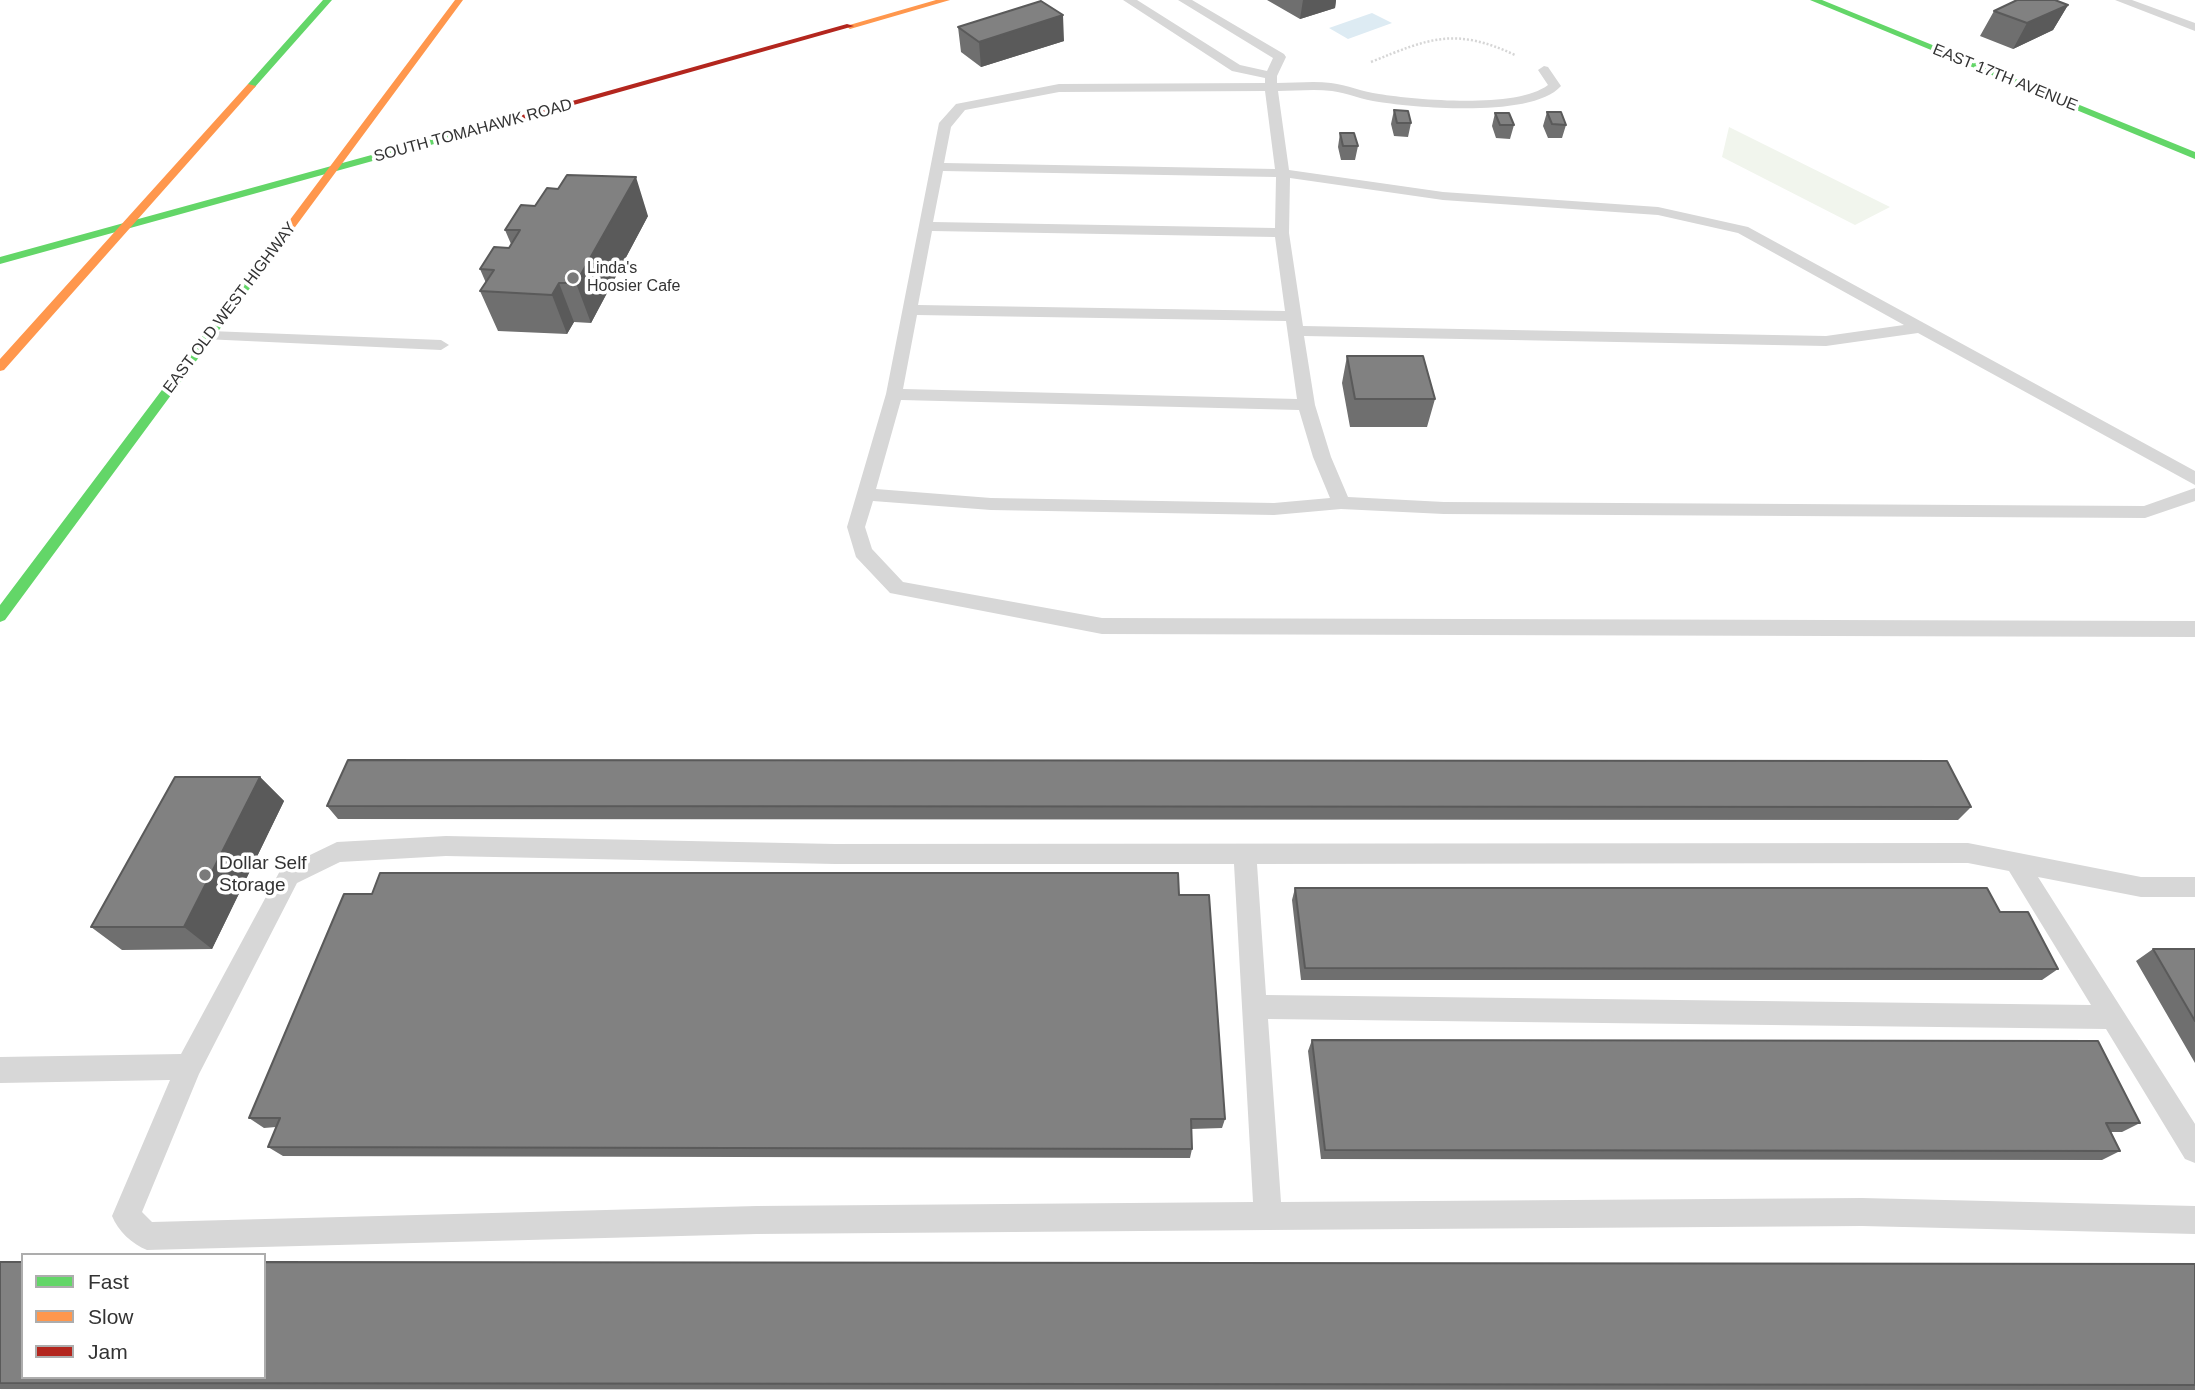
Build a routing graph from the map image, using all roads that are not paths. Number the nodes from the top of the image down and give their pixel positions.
1 (328, 0) edge
2 (459, 0) edge
3 (946, 0) edge
4 (1129, 0) edge
5 (1184, 0) edge
6 (1814, 0) edge
7 (2121, 0) edge
8 (2195, 27) edge
9 (1544, 70) road end
10 (1271, 83) junction
11 (2195, 156) edge
12 (936, 167) junction
13 (334, 168) junction
14 (1283, 173) junction
15 (127, 225) junction
16 (925, 226) junction
17 (1282, 233) junction
18 (0, 261) edge
19 (909, 310) junction
20 (1295, 324) junction
21 (1921, 328) junction
22 (209, 336) junction
23 (441, 345) dead end
24 (0, 367) edge
25 (894, 394) junction
26 (1307, 405) junction
27 (2195, 479) edge
28 (2195, 494) edge
29 (865, 495) junction
30 (1341, 503) junction
31 (0, 616) edge
32 (2195, 629) edge
33 (1245, 853) junction
34 (2016, 862) junction
35 (2195, 887) edge
36 (1256, 1007) junction
37 (2113, 1017) junction
38 (189, 1066) junction
39 (0, 1070) edge
40 (2195, 1149) edge
41 (1268, 1216) junction
42 (2195, 1220) edge

1 - 15 main road
2 - 13 main road, EAST OLD WEST HIGHWAY
3 - 13 main road, SOUTH TOMAHAWK ROAD
4 - 10 lane
5 - 10 lane
6 - 11 main road, EAST 17TH AVENUE
7 - 8 lane
9 - 10 lane
10 - 12 lane
10 - 14 lane
12 - 14 lane
12 - 16 lane
13 - 15 main road, SOUTH TOMAHAWK ROAD
13 - 22 main road, EAST OLD WEST HIGHWAY
14 - 17 lane
14 - 21 lane
15 - 18 main road, SOUTH TOMAHAWK ROAD
15 - 24 main road
16 - 17 lane
16 - 19 lane
17 - 20 lane
19 - 20 lane
19 - 25 lane
20 - 21 lane
20 - 26 lane
21 - 27 lane
22 - 23 lane
22 - 31 main road, EAST OLD WEST HIGHWAY
25 - 26 lane
25 - 29 lane
26 - 30 lane
28 - 30 lane
29 - 30 lane
29 - 32 lane
33 - 34 lane
33 - 36 lane
33 - 38 lane
34 - 35 lane
34 - 37 lane
36 - 37 lane
36 - 41 lane
37 - 40 lane
38 - 39 lane
38 - 41 lane
41 - 42 lane

